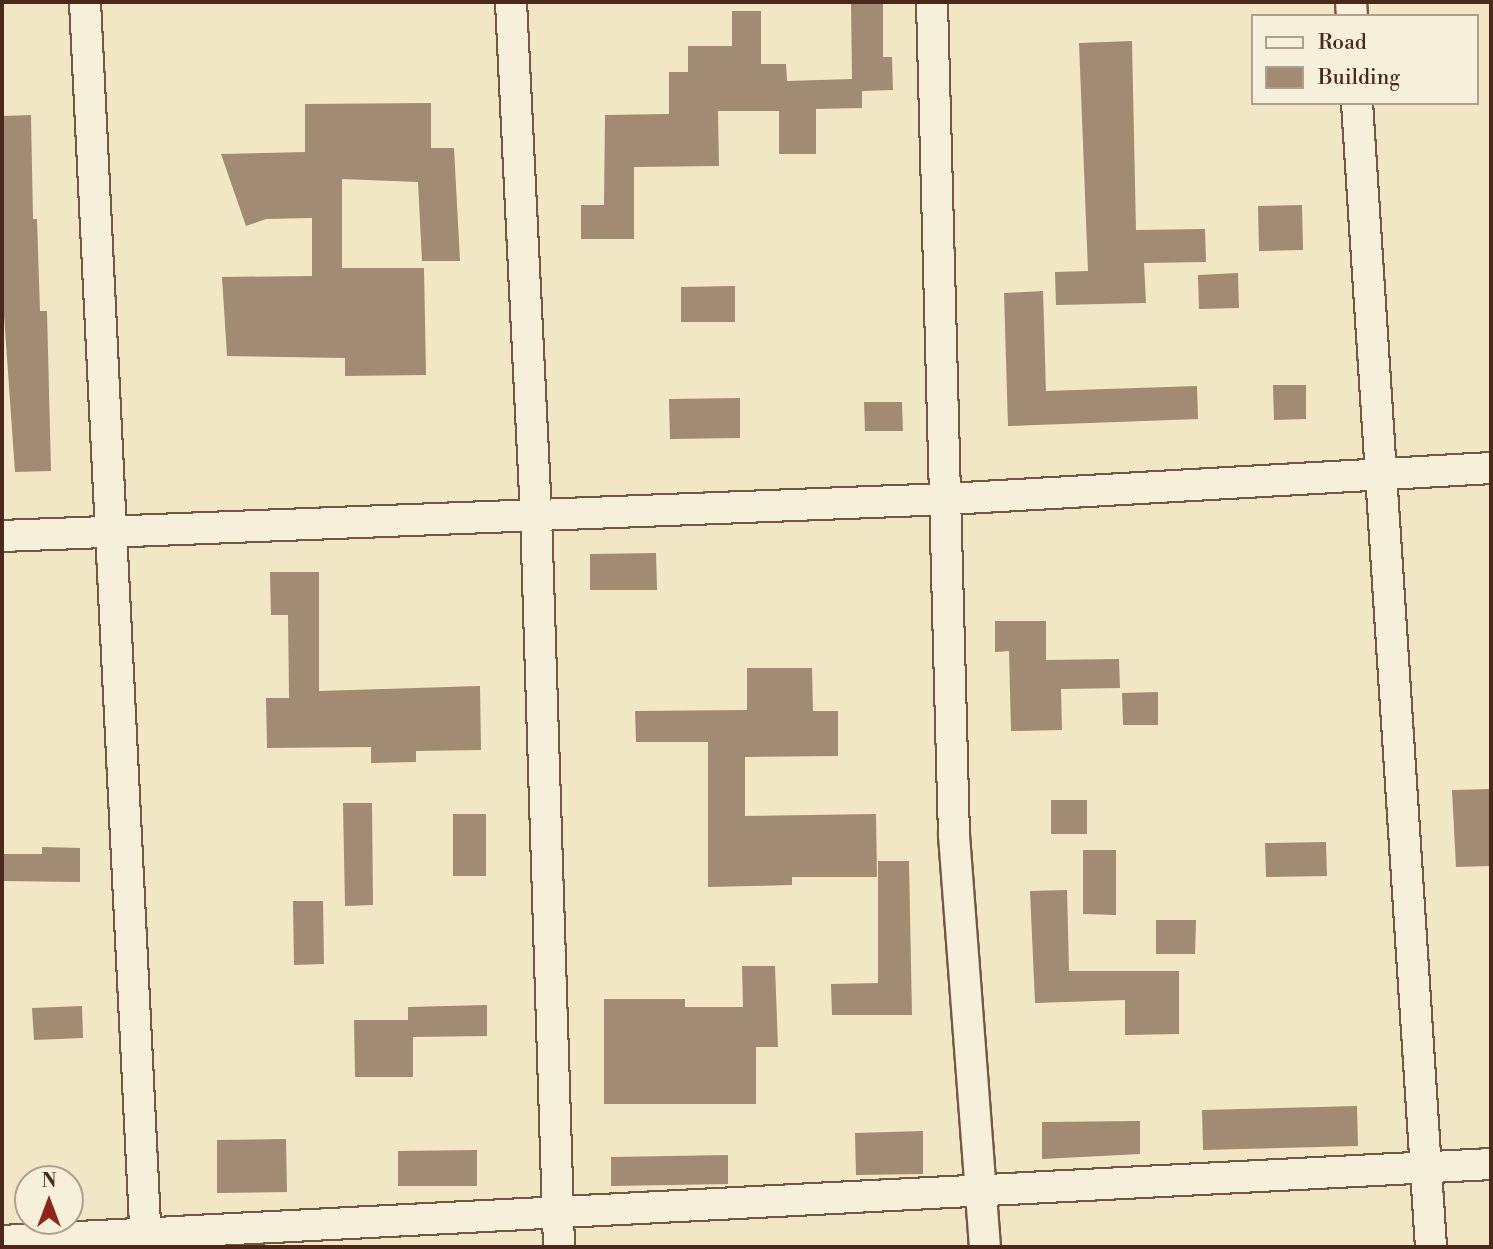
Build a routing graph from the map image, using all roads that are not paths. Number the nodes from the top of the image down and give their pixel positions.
1 (85, 2) edge
2 (511, 2) edge
3 (932, 2) edge
4 (1357, 105) edge
5 (1491, 468) edge
6 (1381, 475) junction
7 (947, 499) junction
8 (536, 515) junction
9 (111, 532) junction
10 (2, 536) edge
11 (1491, 1164) edge
12 (1426, 1167) junction
13 (983, 1192) junction
14 (556, 1213) junction
15 (145, 1240) edge
16 (2, 1241) edge
17 (559, 1247) edge
18 (985, 1247) edge
19 (1431, 1247) edge

1 - 9 street
2 - 8 street
3 - 7 street
4 - 6 street
5 - 6 street
6 - 7 street
6 - 12 street
7 - 8 street
7 - 13 street
8 - 9 street
8 - 14 street
9 - 10 street
9 - 15 street
11 - 12 street
12 - 13 street
12 - 19 street
13 - 14 street
13 - 18 street
14 - 15 street
14 - 17 street
15 - 16 street

